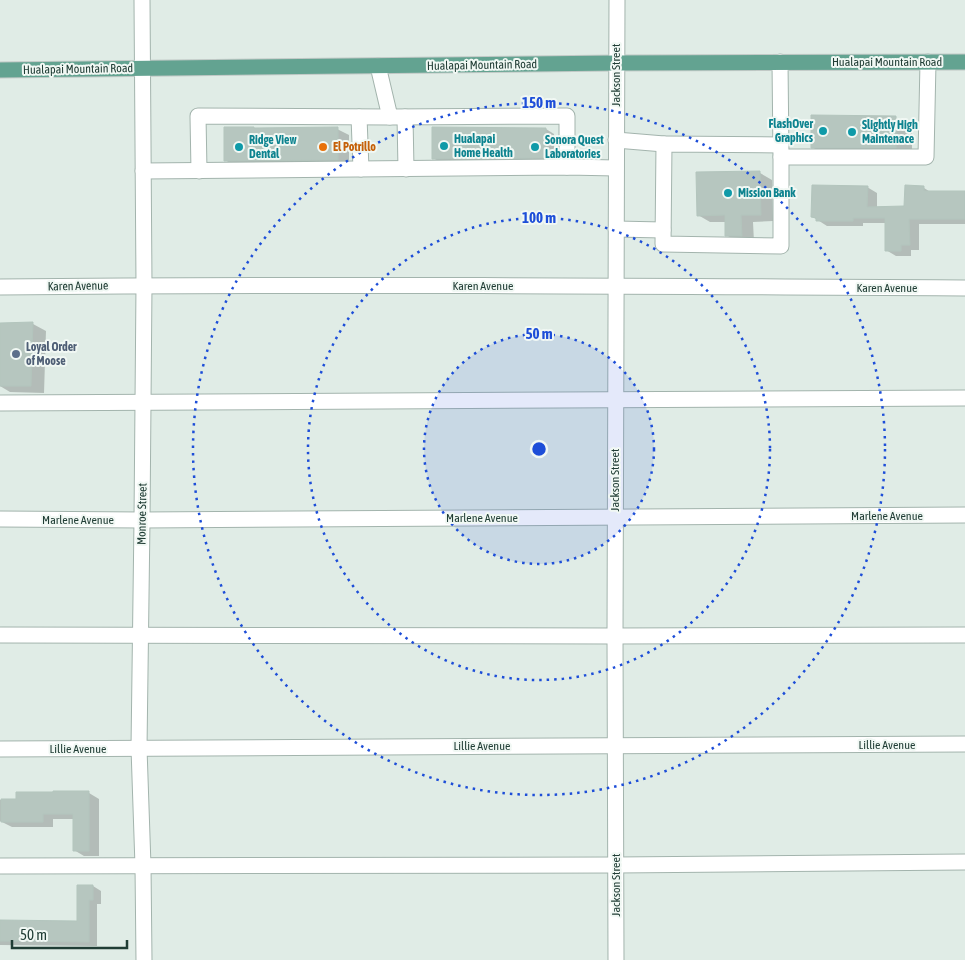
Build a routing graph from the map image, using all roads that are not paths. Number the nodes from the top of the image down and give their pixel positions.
1 (142, 0) edge
2 (617, 0) edge
3 (780, 62) junction
4 (928, 62) junction
5 (965, 62) edge
6 (616, 63) junction
7 (378, 66) junction
8 (142, 68) junction
9 (0, 70) edge
10 (359, 117) junction
11 (390, 117) junction
12 (406, 117) junction
13 (616, 140) junction
14 (664, 144) junction
15 (781, 151) junction
16 (567, 167) junction
17 (616, 168) junction
18 (361, 169) junction
19 (406, 169) junction
20 (143, 171) junction
21 (199, 171) junction
22 (616, 229) junction
23 (663, 230) junction
24 (144, 286) junction
25 (616, 286) junction
26 (0, 287) edge
27 (965, 288) edge
28 (965, 398) edge
29 (615, 399) junction
30 (0, 402) edge
31 (143, 403) junction
32 (965, 515) edge
33 (616, 517) junction
34 (0, 519) edge
35 (142, 520) junction
36 (0, 635) edge
37 (140, 635) junction
38 (965, 635) edge
39 (615, 636) junction
40 (965, 744) edge
41 (615, 745) junction
42 (139, 748) junction
43 (0, 749) edge
44 (965, 862) edge
45 (0, 866) edge
46 (143, 866) junction
47 (616, 866) junction
48 (144, 960) edge
49 (616, 960) edge

1 - 8 street, Monroe Street
2 - 6 street, Jackson Street
3 - 4 main road, Hualapai Mountain Road
3 - 6 main road, Hualapai Mountain Road
3 - 15 street
4 - 5 main road, Hualapai Mountain Road
4 - 15 street
6 - 7 main road, Hualapai Mountain Road
6 - 13 street, Jackson Street
7 - 8 main road, Hualapai Mountain Road
7 - 11 street
8 - 9 main road, Hualapai Mountain Road
8 - 20 street, Monroe Street
10 - 11 street
10 - 18 street
10 - 21 street
11 - 12 street
12 - 16 street
12 - 19 street
13 - 14 street
13 - 17 street, Jackson Street
14 - 15 street
14 - 23 street
15 - 23 street
16 - 17 street
16 - 19 street
17 - 22 street, Jackson Street
18 - 19 street
18 - 21 street
20 - 21 street
20 - 24 street, Monroe Street
22 - 23 street
22 - 25 street, Jackson Street
24 - 25 street, Karen Avenue
24 - 26 street, Karen Avenue
24 - 31 street, Monroe Street
25 - 27 street, Karen Avenue
25 - 29 street, Jackson Street
28 - 29 street
29 - 31 street
29 - 33 street, Jackson Street
30 - 31 street
31 - 35 street, Monroe Street
32 - 33 street, Marlene Avenue
33 - 35 street, Marlene Avenue
33 - 39 street, Jackson Street
34 - 35 street, Marlene Avenue
35 - 37 street, Monroe Street
36 - 37 street
37 - 39 street
37 - 42 street, Monroe Street
38 - 39 street
39 - 41 street, Jackson Street
40 - 41 street, Lillie Avenue
41 - 42 street, Lillie Avenue
41 - 47 street, Jackson Street
42 - 43 street, Lillie Avenue
42 - 46 street, Monroe Street
44 - 47 street
45 - 46 street
46 - 47 street
46 - 48 street, Monroe Street
47 - 49 street, Jackson Street

